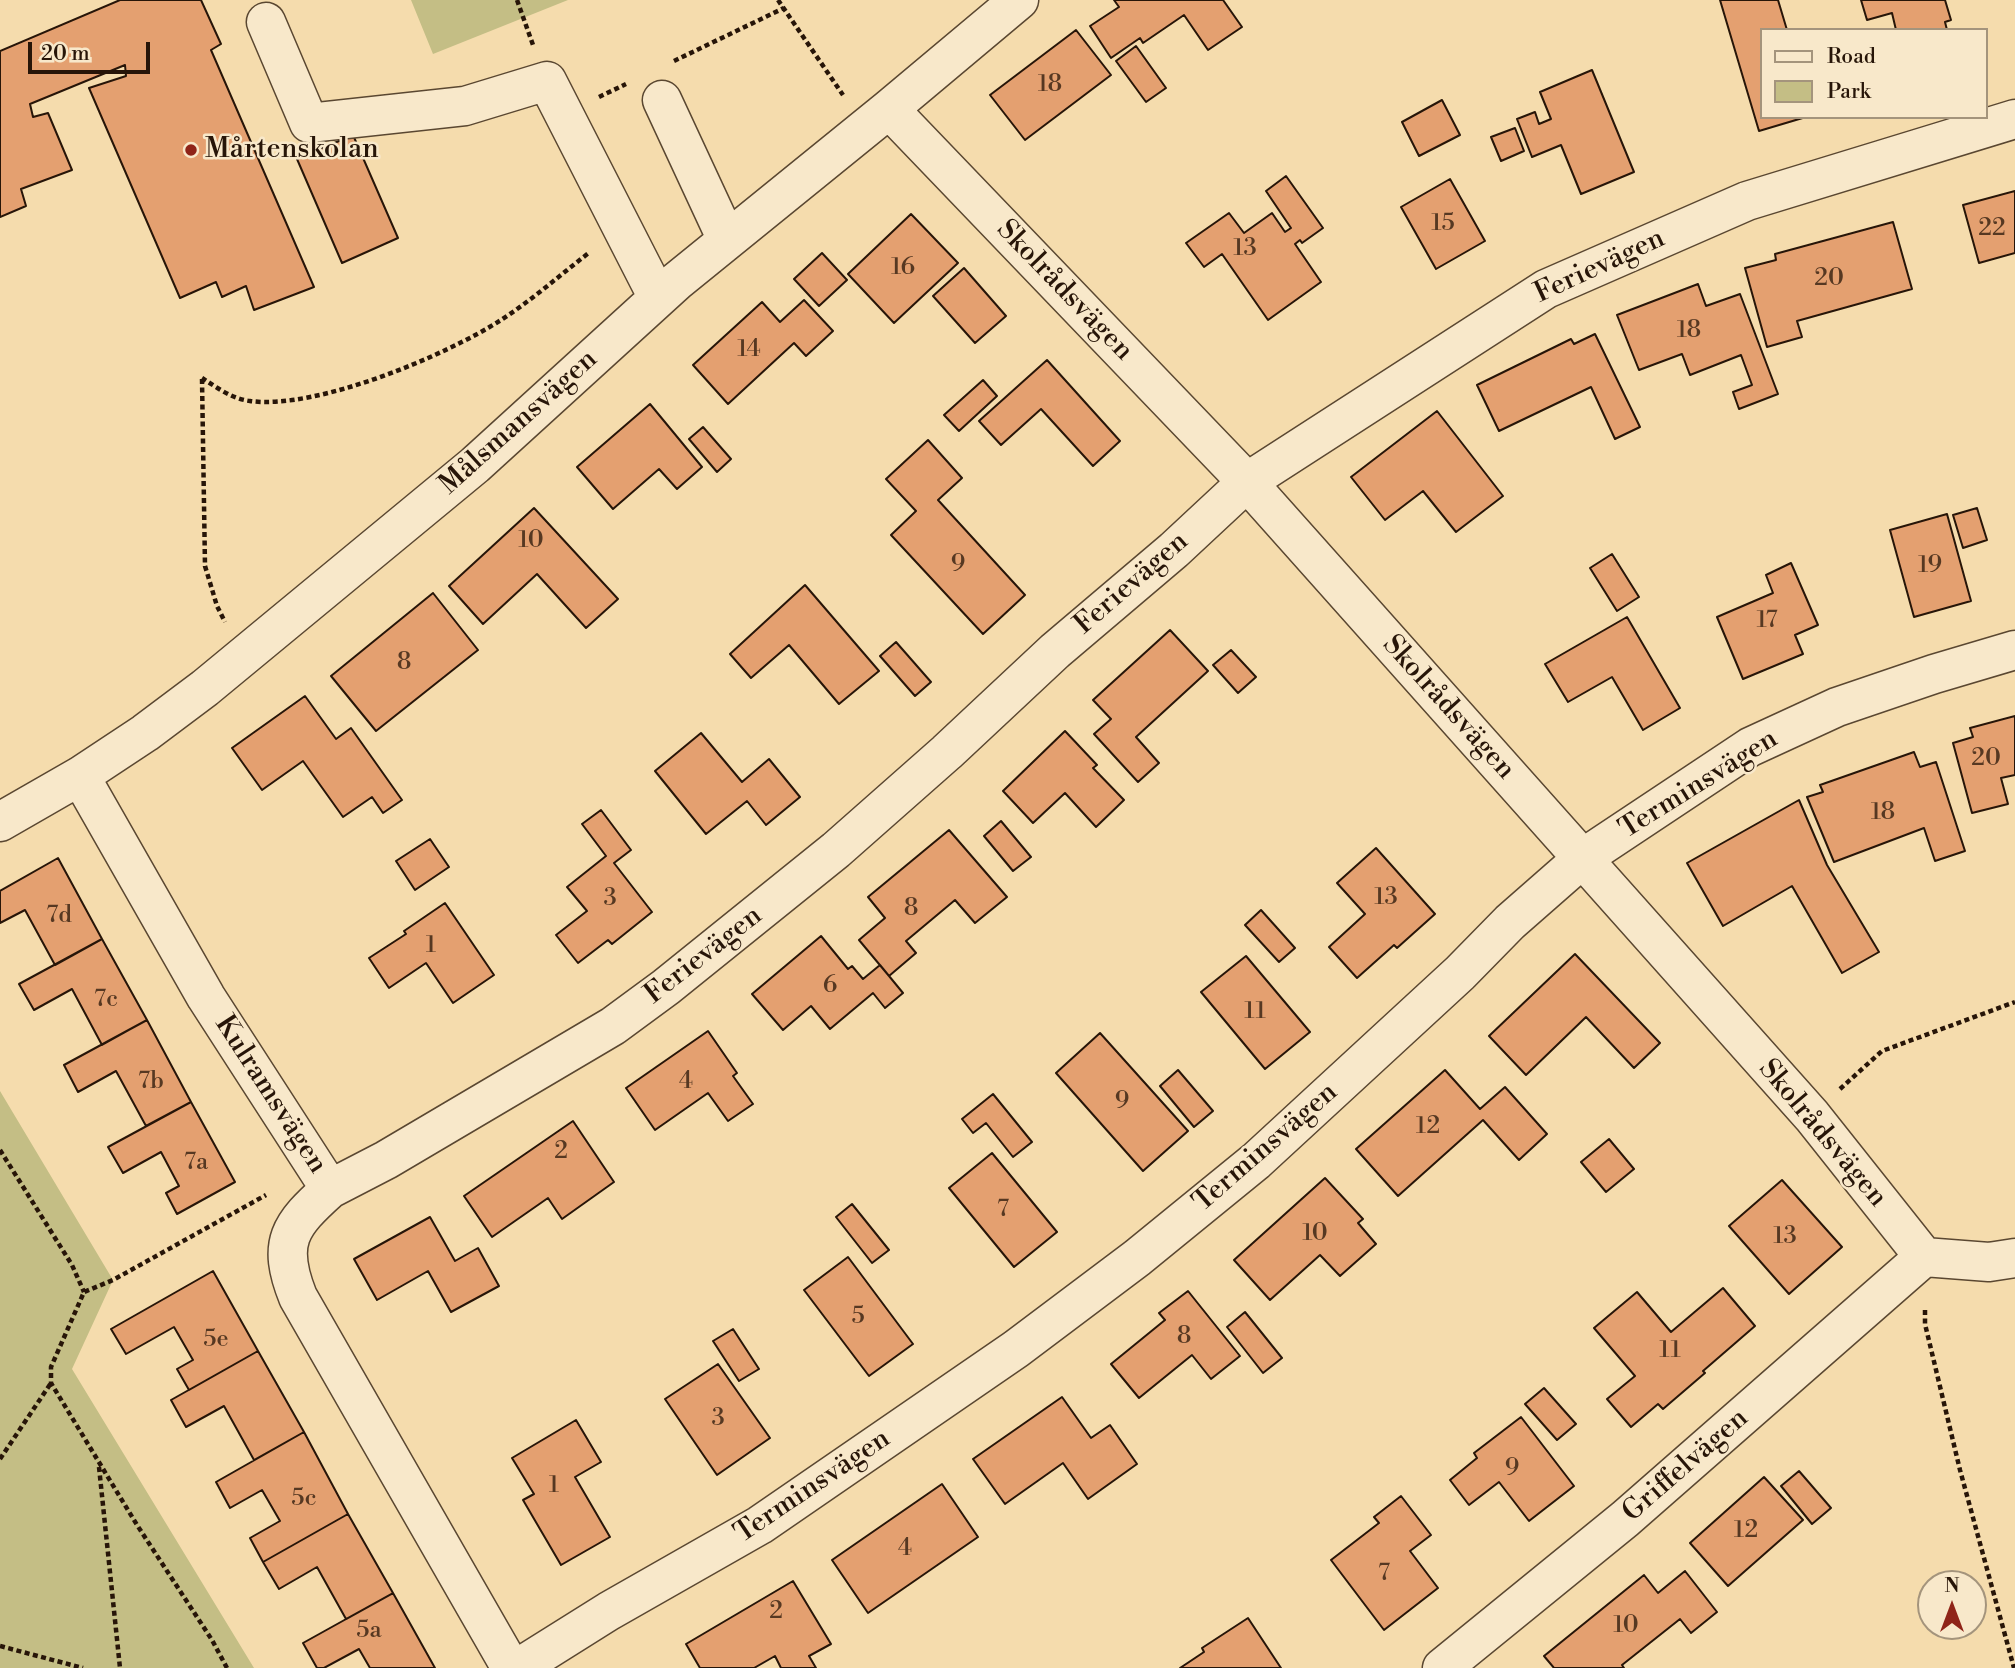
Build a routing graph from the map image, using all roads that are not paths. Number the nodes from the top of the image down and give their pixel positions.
1 (1019, 0) edge
2 (266, 22) dead end
3 (662, 100) dead end
4 (878, 118) junction
5 (2015, 120) edge
6 (727, 240) junction
7 (658, 298) junction
8 (1247, 482) junction
9 (2015, 650) edge
10 (80, 776) junction
11 (0, 821) edge
12 (1583, 858) junction
13 (323, 1178) junction
14 (1924, 1257) junction
15 (2015, 1258) edge
16 (511, 1668) edge
17 (518, 1668) edge
18 (1442, 1668) edge

1 - 4 street, Målsmansvägen
2 - 7 street
3 - 6 street
4 - 6 street, Målsmansvägen
4 - 8 street, Skolrådsvägen
5 - 8 street, Ferievägen
6 - 7 street, Målsmansvägen
7 - 10 street, Målsmansvägen
8 - 12 street, Skolrådsvägen
8 - 13 street, Ferievägen
9 - 12 street, Terminsvägen
10 - 11 street, Målsmansvägen
10 - 13 street, Kulramsvägen
12 - 14 street, Skolrådsvägen
12 - 17 street, Terminsvägen
13 - 16 street, Kulramsvägen
14 - 15 street
14 - 18 street, Griffelvägen

